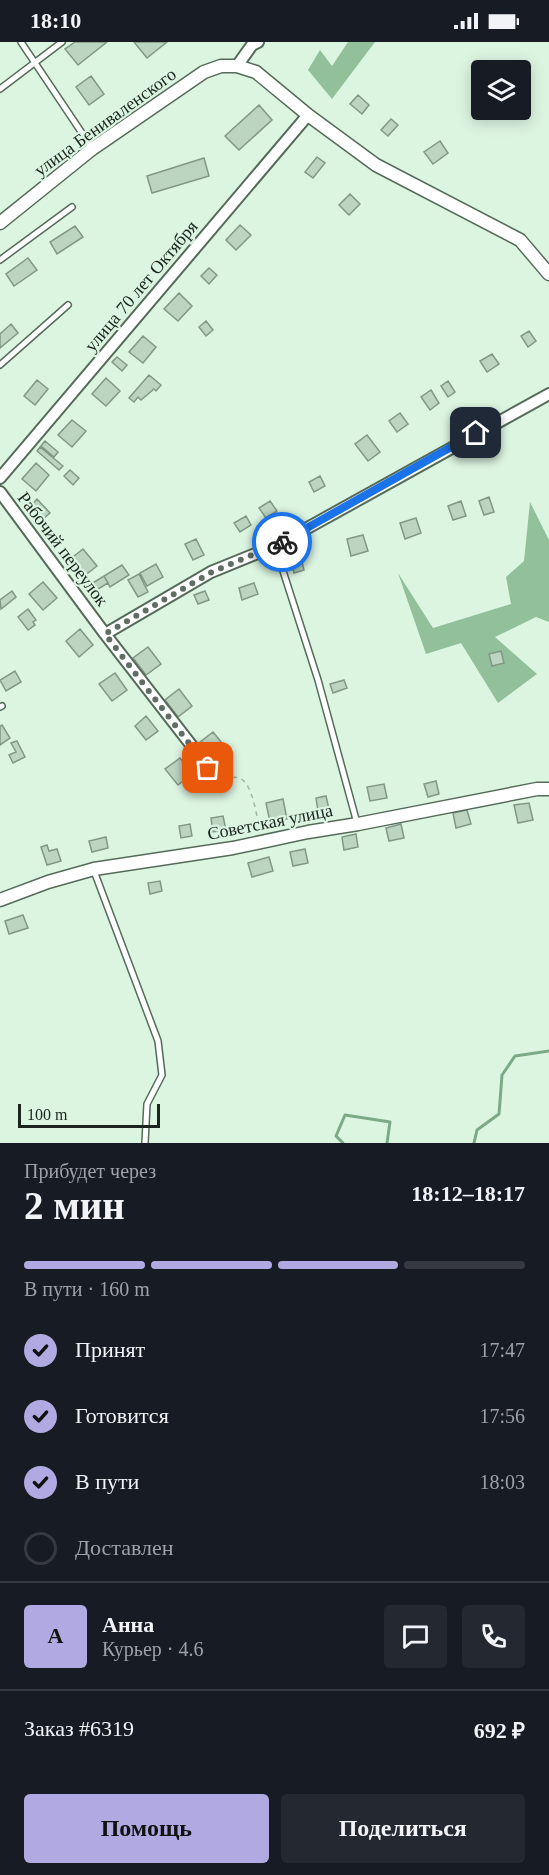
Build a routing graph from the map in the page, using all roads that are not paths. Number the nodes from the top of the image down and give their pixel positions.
1 (21, 42) edge
2 (62, 42) edge
3 (258, 42) edge
4 (35, 64) junction
5 (237, 66) junction
6 (0, 89) edge
7 (308, 115) junction
8 (92, 149) junction
9 (72, 207) dead end
10 (0, 223) edge
11 (0, 260) edge
12 (549, 274) edge
13 (68, 305) dead end
14 (0, 365) edge
15 (549, 394) edge
16 (0, 478) edge
17 (0, 492) edge
18 (275, 546) junction
19 (105, 634) junction
20 (208, 768) road end
21 (549, 789) edge
22 (358, 824) junction
23 (94, 869) junction
24 (0, 900) edge
25 (145, 1143) edge

1 - 4 lane
2 - 4 lane
3 - 5 street
4 - 6 lane
4 - 8 lane
5 - 7 street
5 - 8 street, улица Бениваленского
7 - 12 street
7 - 16 street, улица 70 лет Октября
8 - 10 street, улица Бениваленского
9 - 11 lane
13 - 14 lane
15 - 18 street
17 - 19 street, Рабочий переулок
18 - 19 street
18 - 22 lane
19 - 20 street, Рабочий переулок
21 - 22 street, Советская улица
22 - 23 street, Советская улица
23 - 24 street, Советская улица
23 - 25 lane

